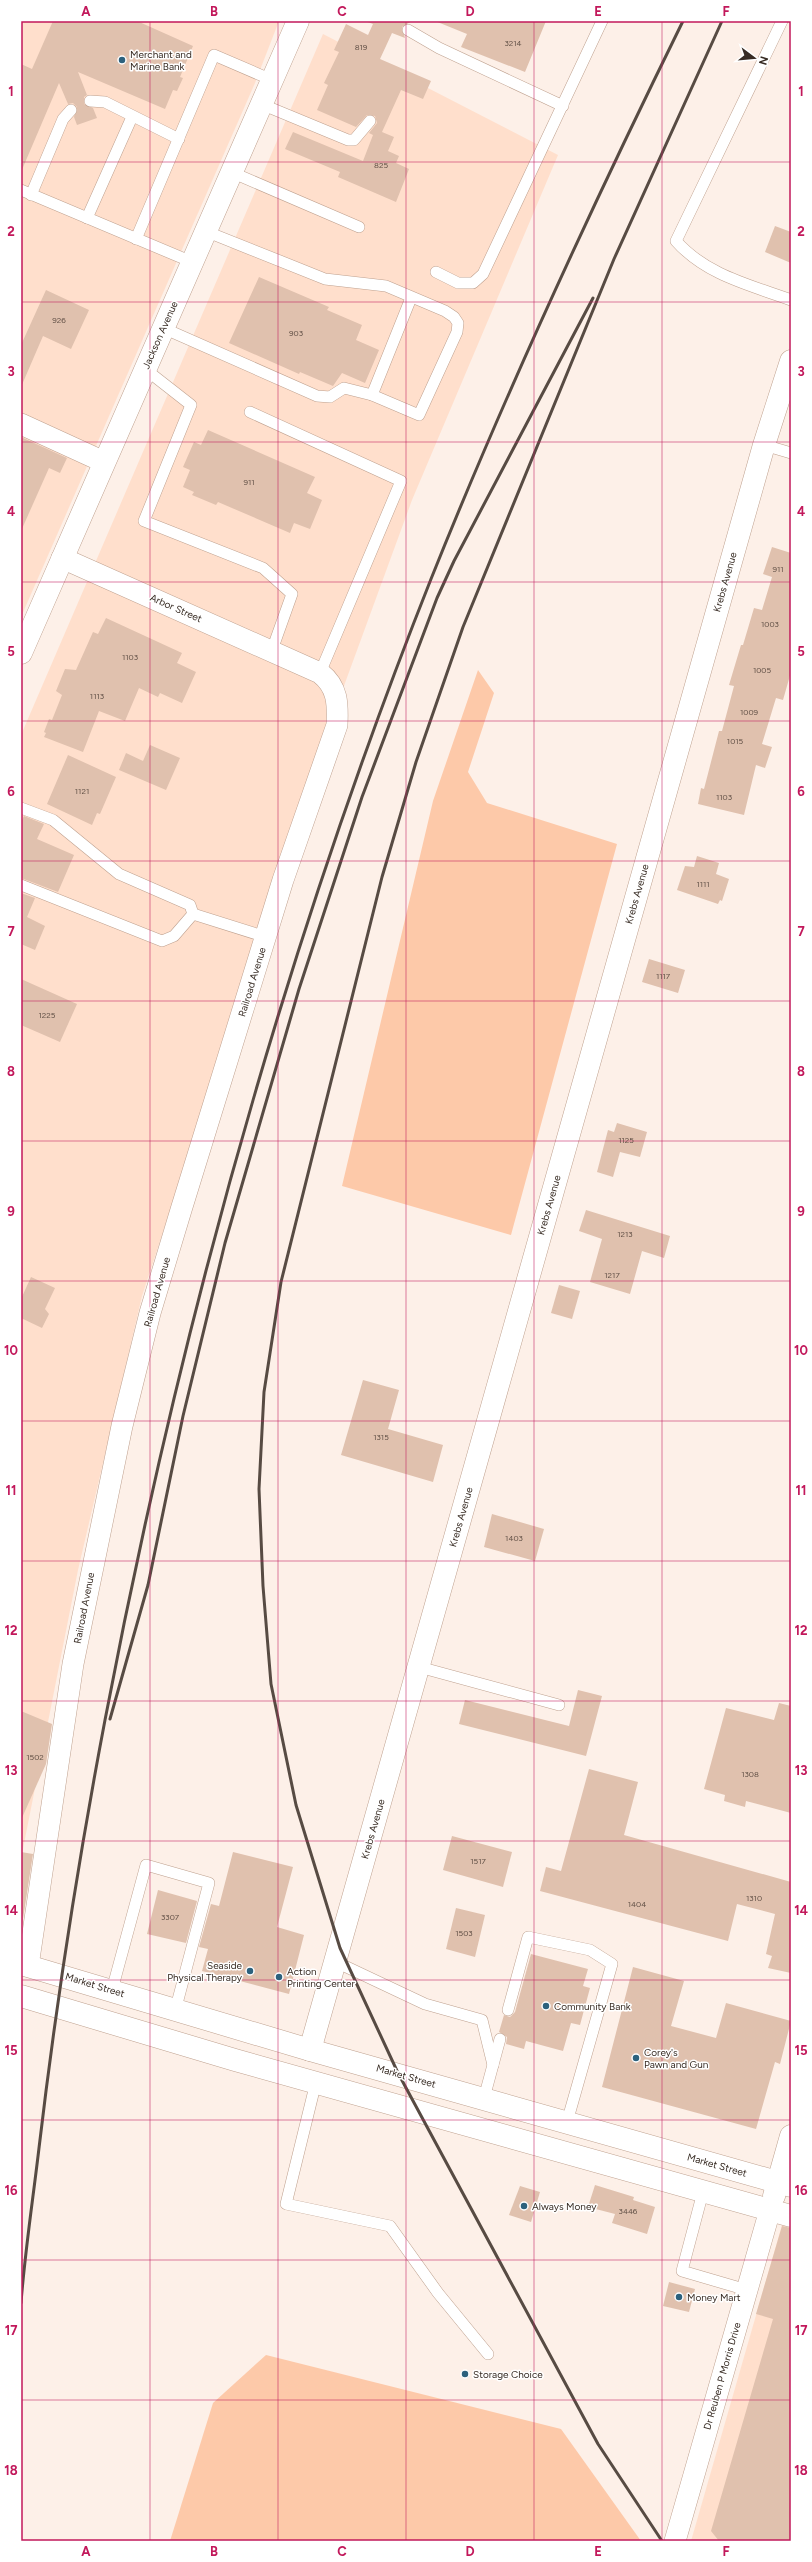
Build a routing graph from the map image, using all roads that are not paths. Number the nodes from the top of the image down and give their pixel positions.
1 (298, 21) edge
2 (308, 21) edge
3 (602, 21) edge
4 (782, 21) edge
5 (408, 30) dead end
6 (271, 82) junction
7 (90, 101) dead end
8 (261, 104) junction
9 (563, 106) junction
10 (71, 110) dead end
11 (132, 117) junction
12 (370, 120) dead end
13 (178, 139) junction
14 (231, 172) junction
15 (26, 192) edge
16 (87, 218) junction
17 (359, 227) dead end
18 (205, 232) junction
19 (136, 239) junction
20 (192, 262) junction
21 (436, 272) dead end
22 (411, 298) junction
23 (791, 300) edge
24 (163, 328) junction
25 (791, 361) edge
26 (144, 369) junction
27 (372, 394) junction
28 (250, 412) dead end
29 (21, 424) edge
30 (764, 445) junction
31 (791, 453) edge
32 (104, 462) junction
33 (62, 558) junction
34 (21, 653) edge
35 (281, 654) junction
36 (320, 674) junction
37 (21, 808) edge
38 (21, 885) edge
39 (193, 914) junction
40 (266, 937) junction
41 (419, 1667) junction
42 (559, 1705) dead end
43 (336, 1962) junction
44 (25, 1965) edge
45 (112, 1990) junction
46 (21, 1996) edge
47 (508, 2010) dead end
48 (175, 2011) junction
49 (500, 2039) dead end
50 (310, 2050) junction
51 (493, 2065) junction
52 (316, 2082) junction
53 (484, 2098) junction
54 (567, 2122) junction
55 (791, 2136) edge
56 (785, 2184) edge
57 (703, 2192) junction
58 (770, 2210) junction
59 (791, 2216) edge
60 (747, 2290) junction
61 (488, 2354) dead end
62 (676, 2540) edge

1 - 6 street
2 - 6 street, Jackson Avenue
3 - 9 lane
4 - 23 lane
5 - 9 lane
6 - 8 street, Jackson Avenue
6 - 13 lane
7 - 11 lane
8 - 12 lane
8 - 14 street, Jackson Avenue
9 - 21 lane
10 - 15 lane
11 - 13 lane
11 - 16 lane
13 - 19 lane
14 - 17 lane
14 - 18 street, Jackson Avenue
15 - 16 lane
16 - 19 lane
18 - 20 street, Jackson Avenue
18 - 22 lane
19 - 20 lane
20 - 24 street, Jackson Avenue
22 - 27 lane
22 - 27 lane
24 - 26 street, Jackson Avenue
24 - 27 lane
25 - 30 street, Krebs Avenue
26 - 32 street, Jackson Avenue
26 - 35 lane
28 - 36 lane
29 - 32 street
30 - 31 lane
30 - 41 street, Krebs Avenue
32 - 33 street, Jackson Avenue
33 - 34 street, Jackson Avenue
33 - 35 street, Arbor Street
35 - 36 street, Railroad Avenue
36 - 40 street, Railroad Avenue
37 - 39 lane
38 - 39 lane
39 - 40 lane
40 - 44 street, Railroad Avenue
41 - 42 lane
41 - 43 street, Krebs Avenue
43 - 50 street, Krebs Avenue
43 - 51 lane
44 - 45 street, Market Street
45 - 48 street, Market Street
45 - 48 lane
46 - 52 street
47 - 54 lane
48 - 50 street, Market Street
49 - 51 lane
50 - 53 street, Market Street
51 - 53 lane
52 - 57 street
52 - 61 lane
53 - 54 street, Market Street
54 - 56 street, Market Street
55 - 56 street
56 - 58 street
57 - 58 street
57 - 60 lane
58 - 59 street
58 - 60 street, Dr Reuben P Morris Drive
60 - 62 street, Dr Reuben P Morris Drive

